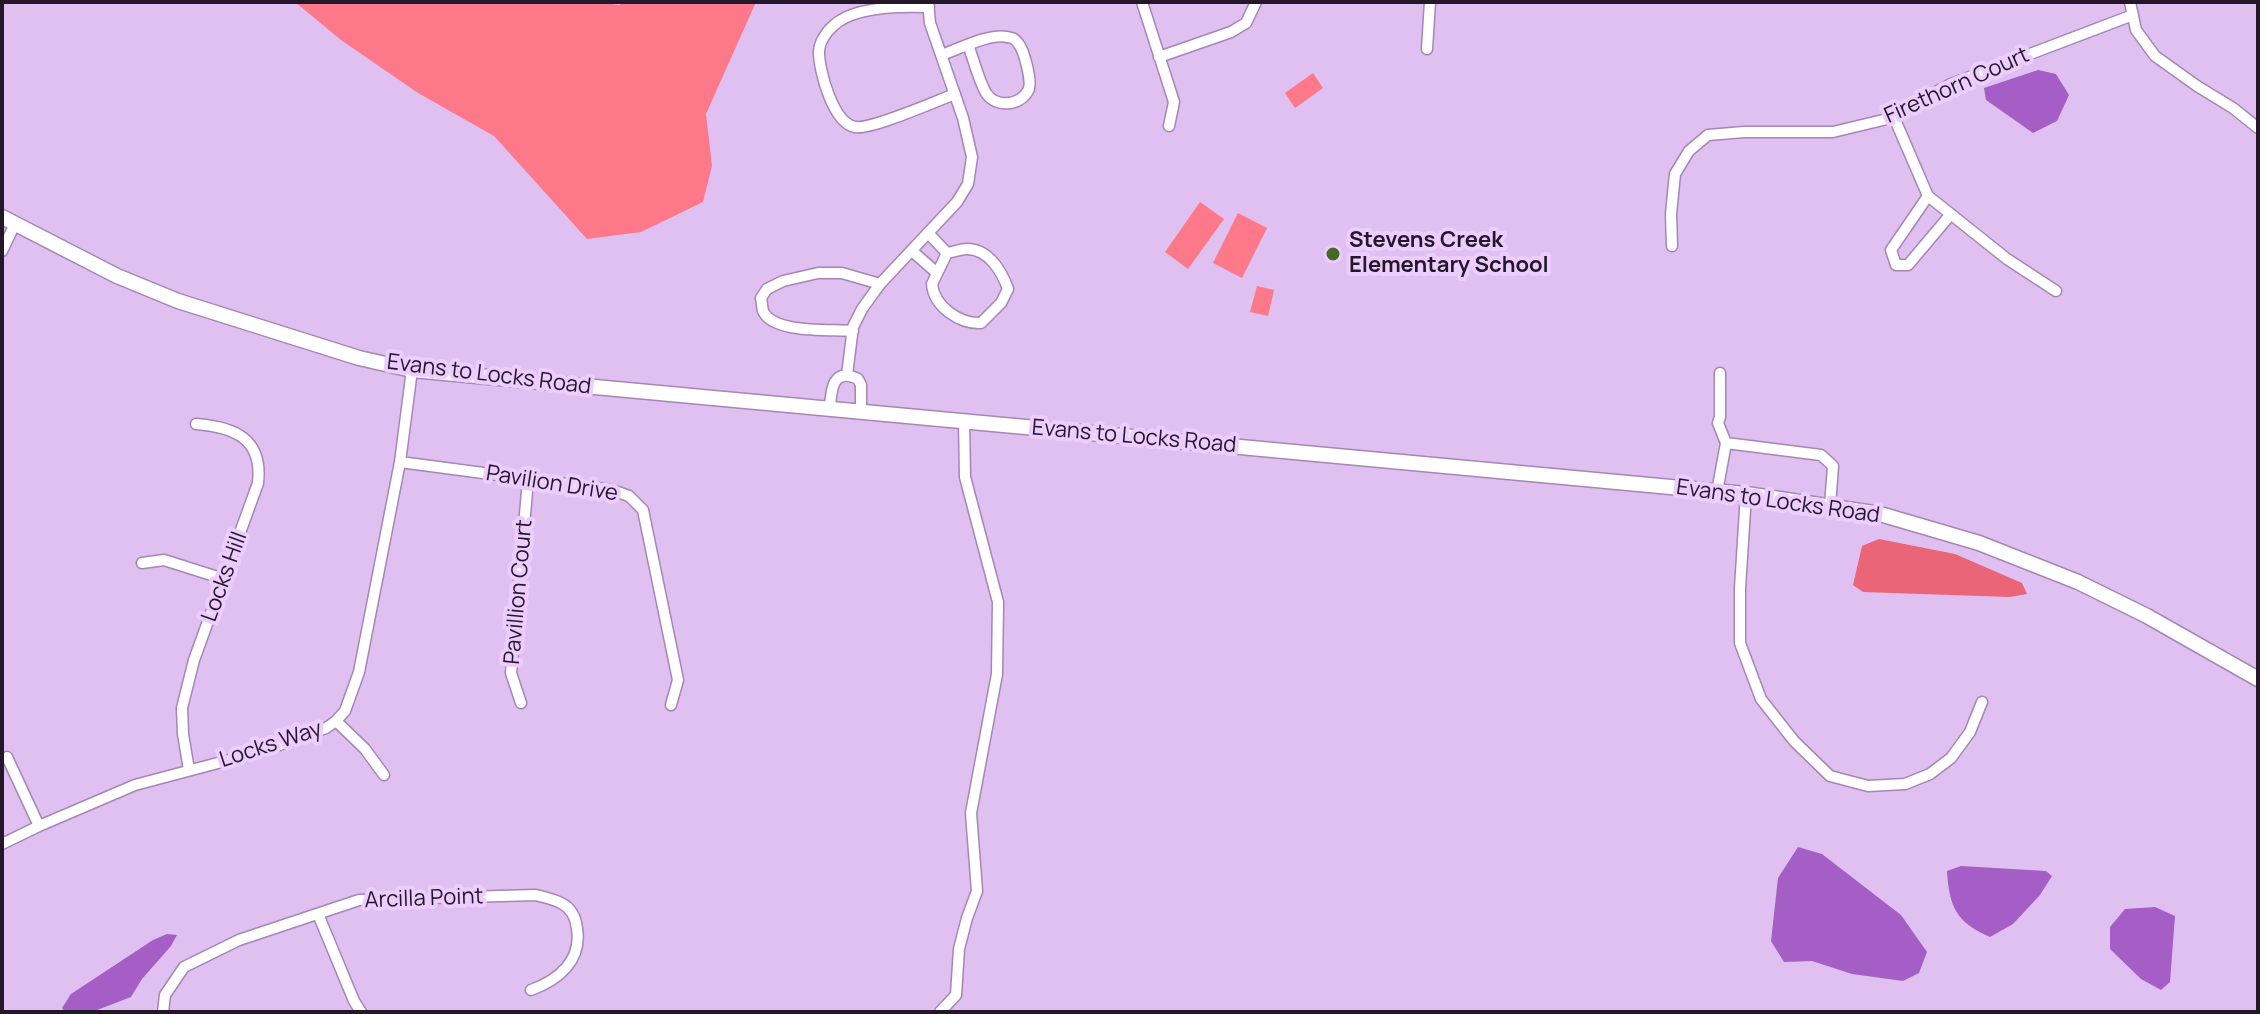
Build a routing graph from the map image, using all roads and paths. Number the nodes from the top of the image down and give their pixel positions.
1 (1142, 2) edge
2 (1256, 2) edge
3 (1430, 2) edge
4 (2130, 2) edge
5 (928, 5) edge
6 (2133, 15) junction
7 (968, 45) junction
8 (1427, 49) dead end
9 (941, 55) junction
10 (1159, 57) junction
11 (955, 94) junction
12 (1893, 115) junction
13 (1169, 126) dead end
14 (2258, 128) edge
15 (1928, 196) junction
16 (1951, 214) junction
17 (9, 220) edge
18 (928, 233) junction
19 (1672, 246) dead end
20 (2, 251) edge
21 (912, 251) junction
22 (947, 253) junction
23 (937, 273) junction
24 (880, 284) junction
25 (2056, 291) dead end
26 (853, 331) junction
27 (412, 370) junction
28 (1720, 373) dead end
29 (847, 375) junction
30 (830, 408) junction
31 (861, 411) junction
32 (964, 421) junction
33 (196, 424) dead end
34 (1726, 443) junction
35 (400, 462) junction
36 (528, 480) junction
37 (1717, 492) junction
38 (1746, 494) junction
39 (1830, 506) junction
40 (142, 563) dead end
41 (224, 579) junction
42 (2258, 679) edge
43 (1982, 702) dead end
44 (521, 703) dead end
45 (671, 705) dead end
46 (336, 721) junction
47 (7, 757) dead end
48 (189, 770) junction
49 (384, 775) dead end
50 (39, 826) junction
51 (2, 844) edge
52 (318, 914) junction
53 (531, 990) dead end
54 (163, 1012) edge
55 (361, 1012) edge
56 (940, 1012) edge

1 - 10 street
2 - 10 street
3 - 8 street
4 - 6 street
5 - 9 street
5 - 11 street
6 - 12 street, Firethorn Court
6 - 14 street
7 - 7 street
7 - 9 street
9 - 11 street
10 - 13 street
11 - 18 street
12 - 15 street
12 - 19 street, Firethorn Court
15 - 16 street
15 - 16 street
16 - 25 street
17 - 20 street
17 - 27 street, Evans to Locks Road
18 - 21 street
18 - 22 street
21 - 23 street
21 - 24 street
22 - 23 street
22 - 23 street
24 - 26 street
24 - 26 street
26 - 29 street
27 - 30 street, Evans to Locks Road
27 - 35 street, Locks Way
28 - 34 street
29 - 30 street
29 - 31 street
30 - 31 street, Evans to Locks Road
31 - 32 street, Evans to Locks Road
32 - 37 street, Evans to Locks Road
32 - 56 street
33 - 41 street, Locks Hill
34 - 37 street
34 - 39 street
35 - 36 street, Pavilion Drive
35 - 46 street, Locks Way
36 - 44 street, Pavillion Court
36 - 45 street, Pavilion Drive
37 - 38 street, Evans to Locks Road
38 - 39 street, Evans to Locks Road
38 - 43 street
39 - 42 street, Evans to Locks Road
40 - 41 street
41 - 48 street, Locks Hill
46 - 48 street, Locks Way
46 - 49 street
47 - 50 street
48 - 50 street, Locks Way
50 - 51 street, Locks Way
52 - 53 street, Arcilla Point
52 - 54 street, Arcilla Point
52 - 55 street

